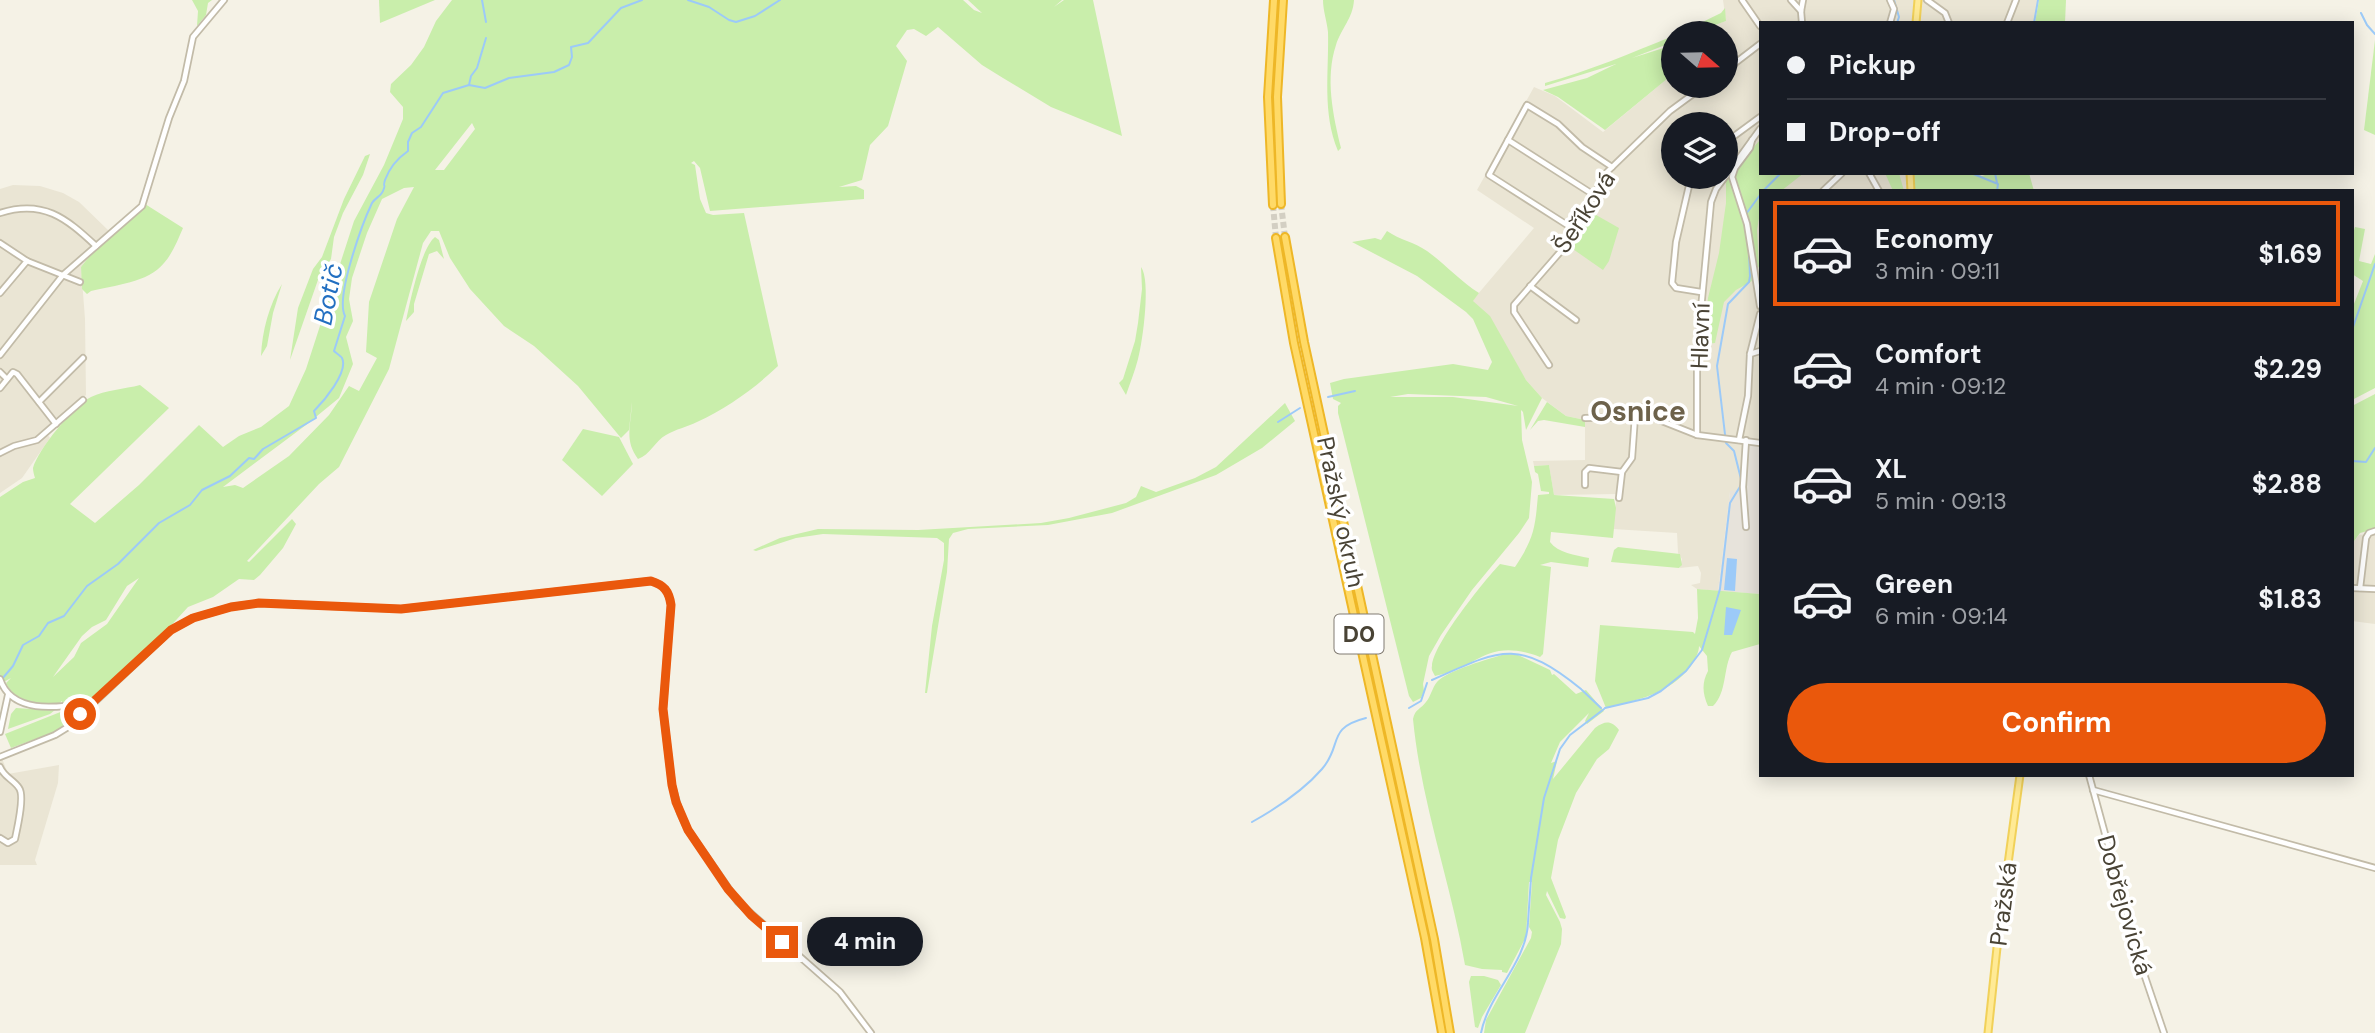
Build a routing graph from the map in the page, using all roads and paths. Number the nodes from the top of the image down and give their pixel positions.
1 (224, 0) edge
2 (1274, 0) edge
3 (1283, 0) edge
4 (1742, 0) edge
5 (1791, 0) edge
6 (1803, 0) edge
7 (1889, 0) edge
8 (1918, 0) edge
9 (1927, 0) edge
10 (2016, 0) edge
11 (1801, 11) junction
12 (1802, 21) edge
13 (1891, 21) edge
14 (1916, 21) edge
15 (1949, 21) edge
16 (2008, 21) edge
17 (1759, 25) edge
18 (1759, 45) edge
19 (1738, 61) edge
20 (1688, 98) edge
21 (1759, 118) edge
22 (1759, 131) edge
23 (1738, 133) edge
24 (1508, 140) junction
25 (1752, 141) junction
26 (1738, 159) edge
27 (1612, 167) junction
28 (1840, 175) edge
29 (1687, 189) edge
30 (1716, 189) edge
31 (1826, 189) edge
32 (1594, 195) junction
33 (1281, 204) tunnel mouth
34 (1273, 205) tunnel mouth
35 (0, 213) edge
36 (1575, 230) junction
37 (1285, 237) tunnel mouth
38 (1276, 238) tunnel mouth
39 (0, 243) edge
40 (96, 246) junction
41 (27, 261) junction
42 (63, 275) junction
43 (80, 282) dead end
44 (1530, 286) junction
45 (1702, 292) junction
46 (0, 293) edge
47 (1759, 300) edge
48 (1759, 318) edge
49 (1576, 320) dead end
50 (1759, 351) edge
51 (1750, 354) junction
52 (0, 355) edge
53 (83, 358) dead end
54 (1549, 365) dead end
55 (0, 372) edge
56 (7, 379) junction
57 (0, 388) edge
58 (83, 400) dead end
59 (39, 402) junction
60 (1644, 414) junction
61 (1635, 416) junction
62 (1585, 418) dead end
63 (56, 424) junction
64 (1697, 435) junction
65 (1739, 440) junction
66 (1746, 440) junction
67 (1759, 443) edge
68 (0, 453) edge
69 (1622, 472) junction
70 (1584, 485) dead end
71 (1619, 498) dead end
72 (1746, 527) dead end
73 (2375, 531) edge
74 (2354, 588) edge
75 (2360, 588) junction
76 (2375, 589) edge
77 (0, 679) edge
78 (8, 695) junction
79 (91, 703) junction
80 (0, 732) edge
81 (0, 757) edge
82 (0, 767) edge
83 (2020, 777) edge
84 (2089, 777) edge
85 (2092, 790) junction
86 (0, 838) edge
87 (2375, 869) edge
88 (871, 1033) edge
89 (1441, 1033) edge
90 (1450, 1033) edge
91 (1988, 1033) edge
92 (2164, 1033) edge

1 - 40 street
2 - 34 highway
3 - 33 highway
4 - 17 street
5 - 11 street
6 - 11 street
7 - 13 street
8 - 14 main road
9 - 15 street
10 - 16 street
11 - 12 street
18 - 19 street
20 - 27 street, Šeříková
21 - 23 street
22 - 25 street
24 - 27 street
24 - 32 street
24 - 36 street
25 - 26 street, Hlavní
25 - 47 street
27 - 32 street, Šeříková
28 - 31 street
29 - 45 street
30 - 45 street, Hlavní
32 - 36 street, Šeříková
35 - 40 street
36 - 44 street, Šeříková
37 - 90 highway, Pražský okruh / D0
38 - 89 highway, Pražský okruh / D0
39 - 41 street
40 - 42 street
41 - 42 street
41 - 46 street
42 - 43 street
42 - 52 street
44 - 49 street
44 - 54 street, Šeříková
45 - 64 street, Hlavní
48 - 51 street
50 - 51 street
51 - 65 street
53 - 59 street
55 - 56 street
56 - 57 street
56 - 59 street
58 - 63 street
59 - 63 street
60 - 61 street
60 - 61 street
60 - 64 street
61 - 62 street
61 - 69 street
63 - 68 street
64 - 65 street
65 - 66 street
66 - 67 street
66 - 72 street
69 - 70 street
69 - 71 street
73 - 75 street
74 - 75 street
75 - 76 street
77 - 78 street
78 - 79 street
78 - 80 street
79 - 81 street
79 - 88 street
82 - 86 street
83 - 91 main road, Pražská
84 - 85 street, Dobřejovická
85 - 87 street
85 - 92 street, Dobřejovická

